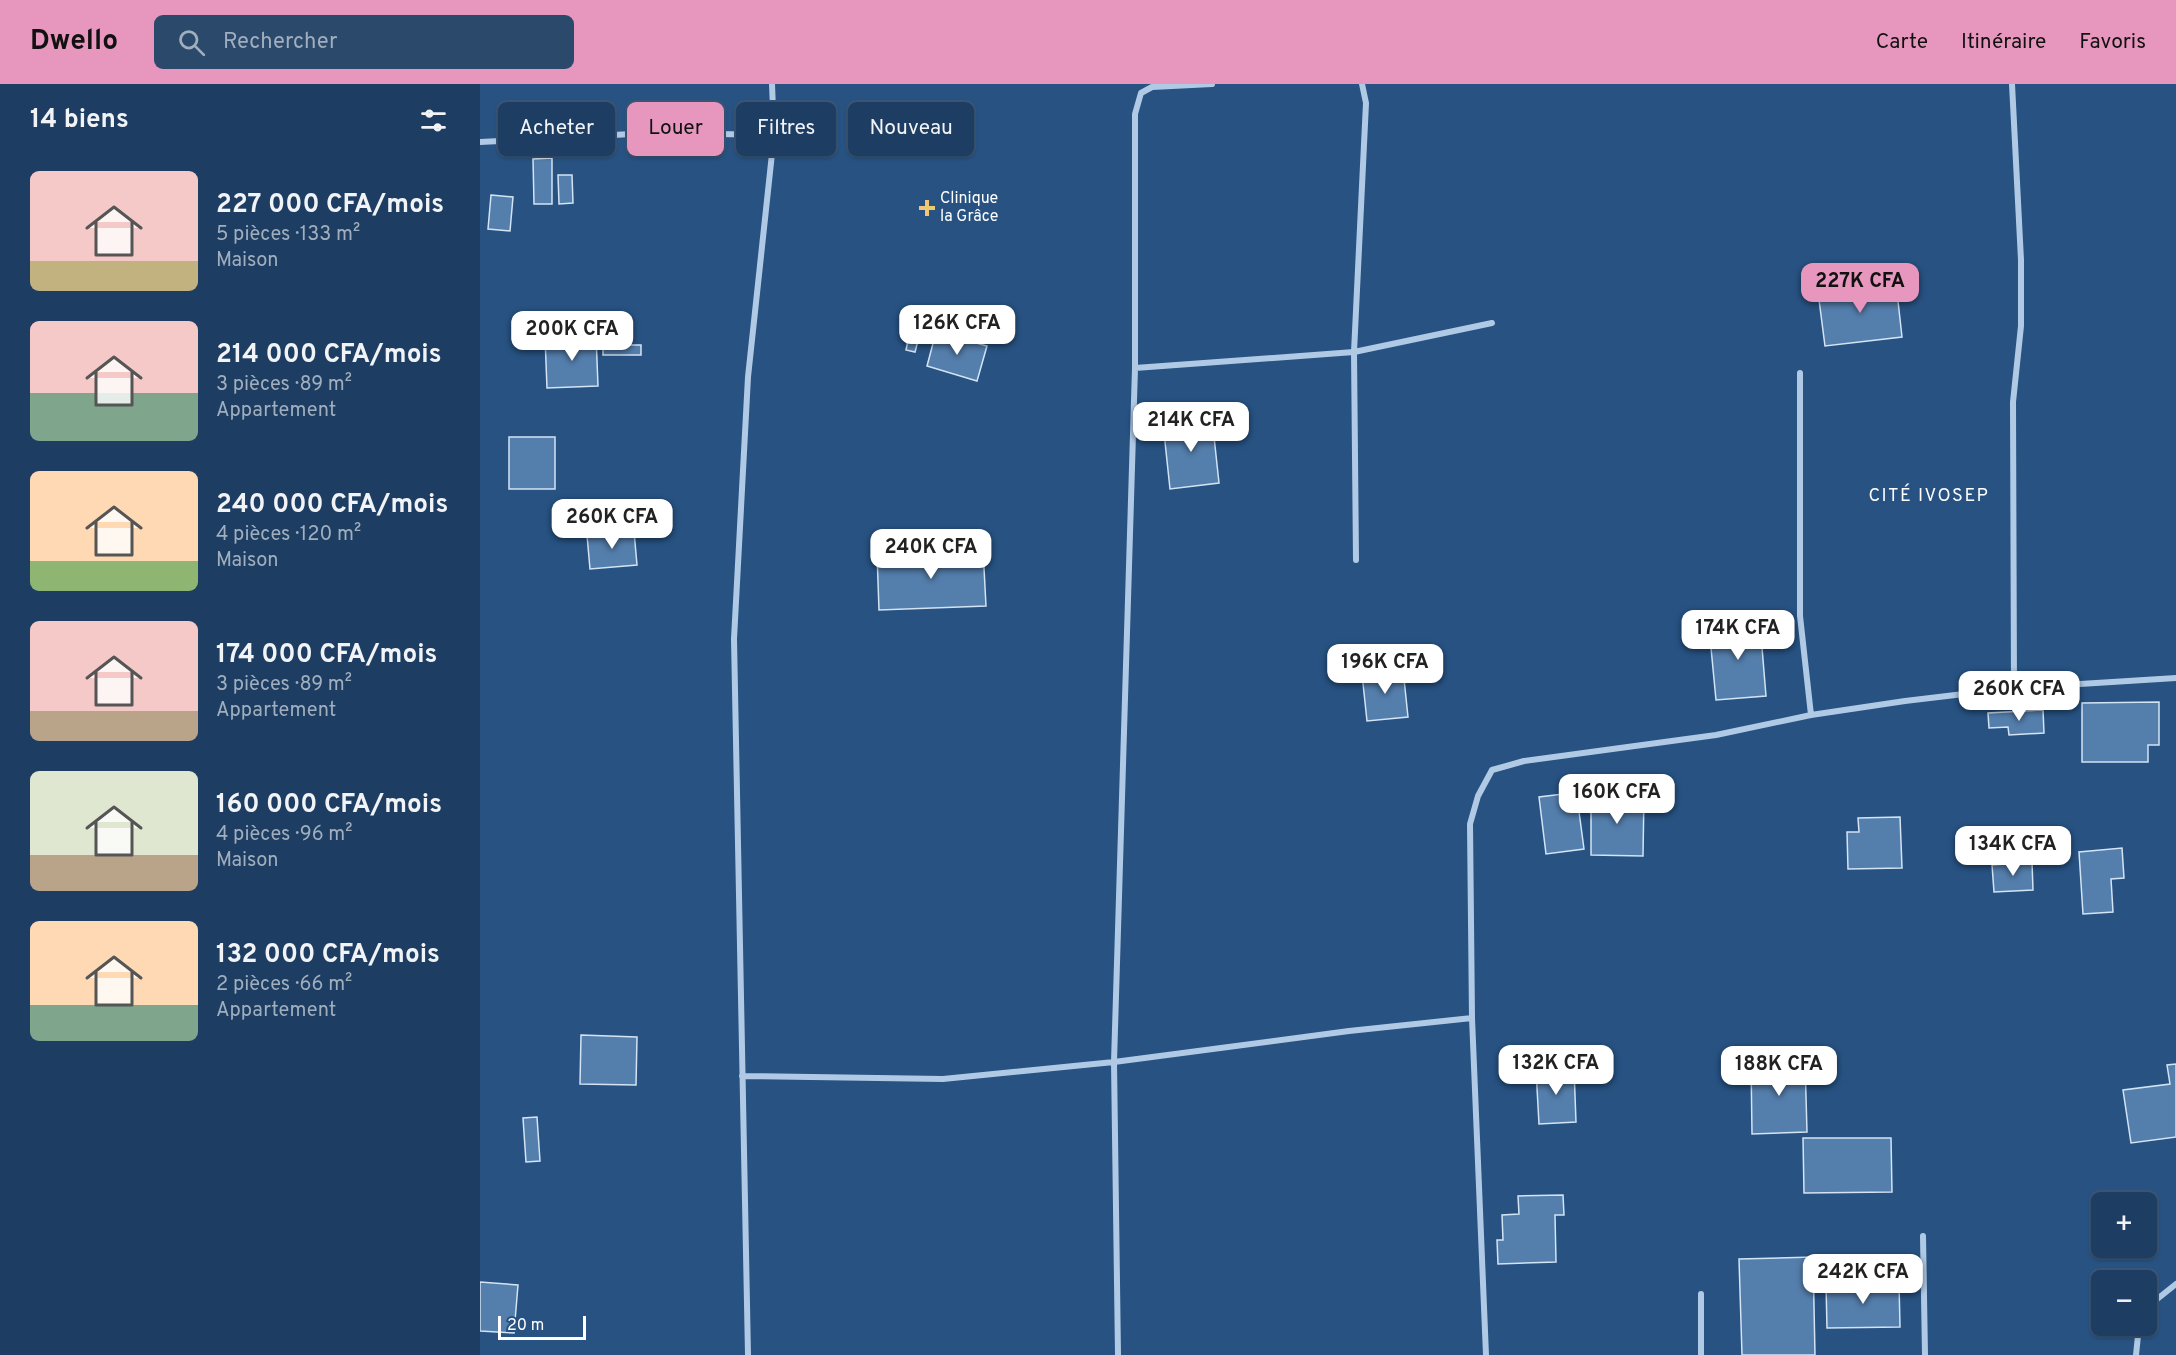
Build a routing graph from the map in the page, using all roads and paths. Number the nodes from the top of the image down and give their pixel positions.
1 (772, 84) edge
2 (1212, 84) edge
3 (1362, 84) edge
4 (2013, 84) edge
5 (773, 102) edge
6 (736, 134) edge
7 (480, 142) edge
8 (772, 156) edge
9 (1491, 323) dead end
10 (1354, 352) junction
11 (1135, 368) junction
12 (1800, 373) dead end
13 (1356, 560) dead end
14 (2176, 678) edge
15 (2014, 688) junction
16 (1810, 715) junction
17 (1472, 1018) junction
18 (1114, 1062) junction
19 (742, 1076) junction
20 (1923, 1236) dead end
21 (2176, 1284) edge
22 (1701, 1294) dead end
23 (2157, 1299) edge
24 (2138, 1336) edge
25 (748, 1355) edge
26 (1118, 1355) edge
27 (1486, 1355) edge
28 (1701, 1355) edge
29 (1925, 1355) edge
30 (2136, 1355) edge

1 - 5 street
2 - 11 street
3 - 10 street
4 - 15 street
6 - 7 street
8 - 19 street
9 - 10 street
10 - 11 street
10 - 13 street
11 - 18 street
12 - 16 street
14 - 15 street
15 - 16 street
16 - 17 street
17 - 18 street
17 - 27 street
18 - 19 street
18 - 26 street
19 - 25 street
20 - 29 street
21 - 23 street
22 - 28 street
24 - 30 street

